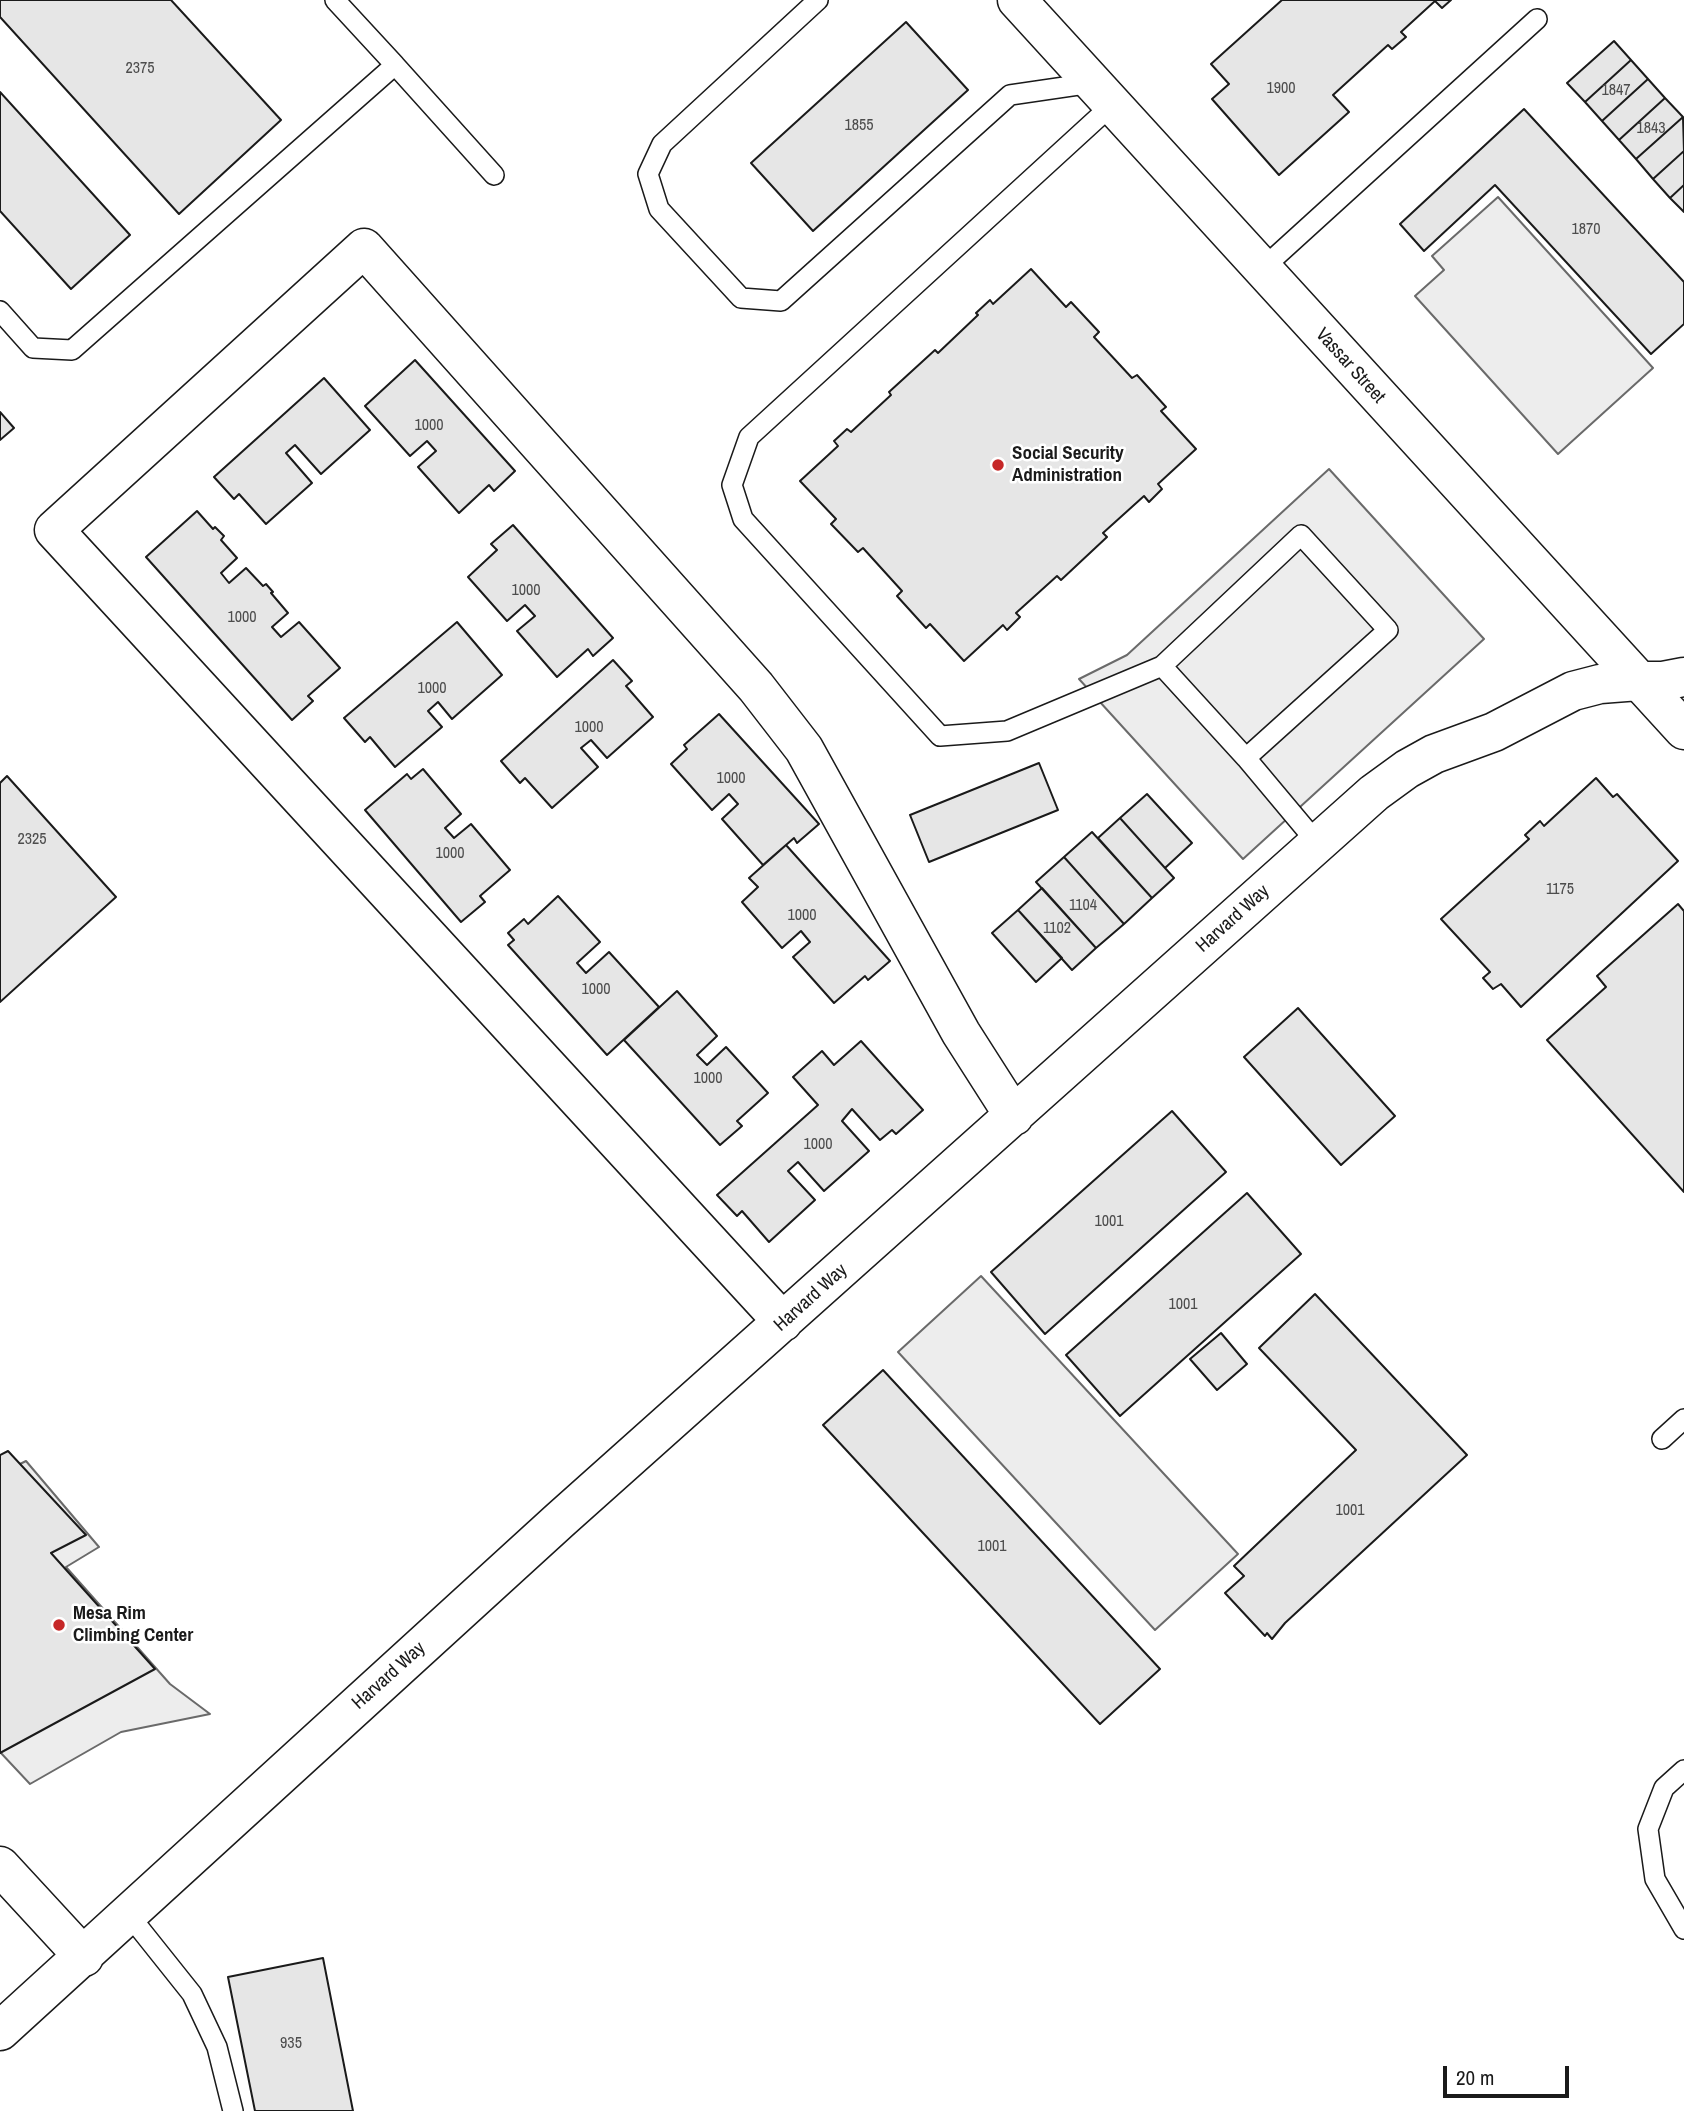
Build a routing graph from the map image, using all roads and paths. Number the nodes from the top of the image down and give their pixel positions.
1 (335, 0) edge
2 (818, 0) edge
3 (1017, 0) edge
4 (1537, 19) dead end
5 (395, 65) junction
6 (1102, 93) junction
7 (494, 175) dead end
8 (1262, 269) junction
9 (0, 311) edge
10 (1162, 666) junction
11 (1684, 677) edge
12 (1639, 681) junction
13 (1684, 730) edge
14 (1246, 758) junction
15 (1318, 844) junction
16 (1014, 1116) junction
17 (783, 1322) junction
18 (1684, 1419) edge
19 (1662, 1439) dead end
20 (1684, 1770) edge
21 (0, 1866) edge
22 (129, 1915) junction
23 (1684, 1929) edge
24 (84, 1957) junction
25 (0, 2031) edge
26 (233, 2111) edge

1 - 5 lane
2 - 6 lane
3 - 6 street, Vassar Street
4 - 8 lane
5 - 7 lane
5 - 9 lane
6 - 8 street, Vassar Street
6 - 10 lane
8 - 12 street, Vassar Street
10 - 14 lane
10 - 14 lane
11 - 12 street, Harvard Way
12 - 13 street, Vassar Street
12 - 15 street, Harvard Way
14 - 15 lane
15 - 16 street, Harvard Way
16 - 17 street, Harvard Way
16 - 17 street
17 - 22 street, Harvard Way
18 - 19 lane
20 - 23 lane
21 - 24 street
22 - 24 street, Harvard Way
22 - 26 lane
24 - 25 street, Harvard Way

